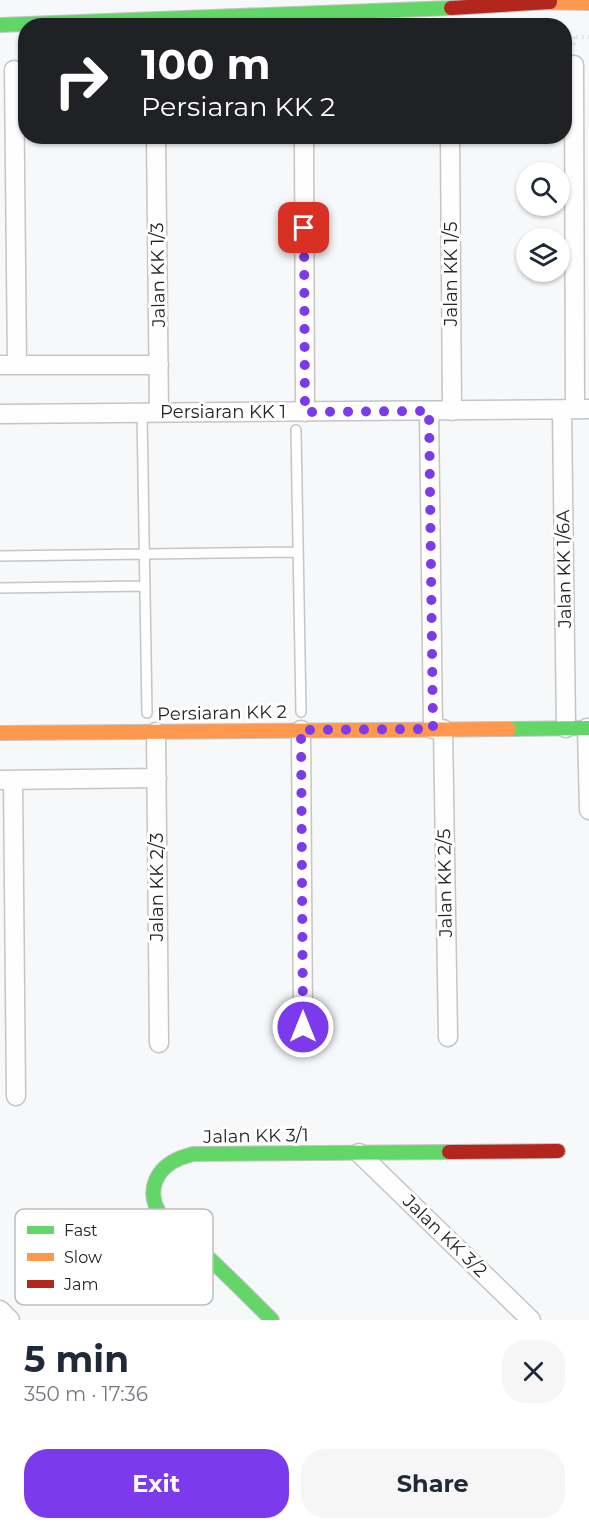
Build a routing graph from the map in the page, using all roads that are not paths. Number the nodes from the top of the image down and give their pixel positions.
1 (409, 0) edge
2 (550, 2) junction
3 (589, 3) edge
4 (186, 18) edge
5 (18, 24) edge
6 (0, 25) edge
7 (574, 65) dead end
8 (14, 70) dead end
9 (156, 144) edge
10 (304, 144) edge
11 (450, 144) edge
12 (8, 365) edge
13 (159, 365) junction
14 (575, 410) edge
15 (429, 411) junction
16 (452, 411) junction
17 (305, 412) junction
18 (150, 413) junction
19 (0, 414) edge
20 (296, 430) dead end
21 (298, 552) junction
22 (144, 554) junction
23 (0, 556) edge
24 (145, 586) junction
25 (0, 588) edge
26 (147, 713) dead end
27 (301, 721) junction
28 (566, 728) junction
29 (588, 728) edge
30 (438, 729) junction
31 (156, 732) junction
32 (0, 733) edge
33 (156, 778) junction
34 (7, 780) edge
35 (589, 810) edge
36 (303, 1027) dead end
37 (448, 1037) dead end
38 (159, 1043) dead end
39 (16, 1096) dead end
40 (558, 1151) dead end
41 (358, 1153) junction
42 (157, 1209) edge
43 (213, 1264) edge
44 (0, 1310) edge
45 (10, 1320) edge
46 (272, 1320) edge
47 (531, 1320) edge

1 - 2 street
2 - 3 street
2 - 4 street
5 - 6 street
7 - 14 street, Jalan KK 1/6A
8 - 12 street
9 - 13 street, Jalan KK 1/3
10 - 17 street
11 - 16 street, Jalan KK 1/5
12 - 13 street
13 - 18 street, Jalan KK 1/3
14 - 16 street, Persiaran KK 1
14 - 28 street, Jalan KK 1/6A
15 - 16 street, Persiaran KK 1
15 - 17 street, Persiaran KK 1
15 - 30 street, Jalan KK 2/5
17 - 18 street, Persiaran KK 1
18 - 19 street, Persiaran KK 1
18 - 22 lane
20 - 21 lane
21 - 22 lane
21 - 27 lane
22 - 23 lane
22 - 24 lane
24 - 25 lane
24 - 26 lane
27 - 30 street, Persiaran KK 2
27 - 31 street, Persiaran KK 2
27 - 36 street
28 - 29 street, Persiaran KK 2
28 - 30 street, Persiaran KK 2
29 - 35 street
30 - 37 street, Jalan KK 2/5
31 - 32 street, Persiaran KK 2
31 - 33 street, Jalan KK 2/3
33 - 34 street
33 - 38 street, Jalan KK 2/3
34 - 39 street
40 - 41 street, Jalan KK 3/1
41 - 42 street, Jalan KK 3/1
41 - 47 street, Jalan KK 3/2
43 - 46 street, Jalan KK 3/1
44 - 45 street

